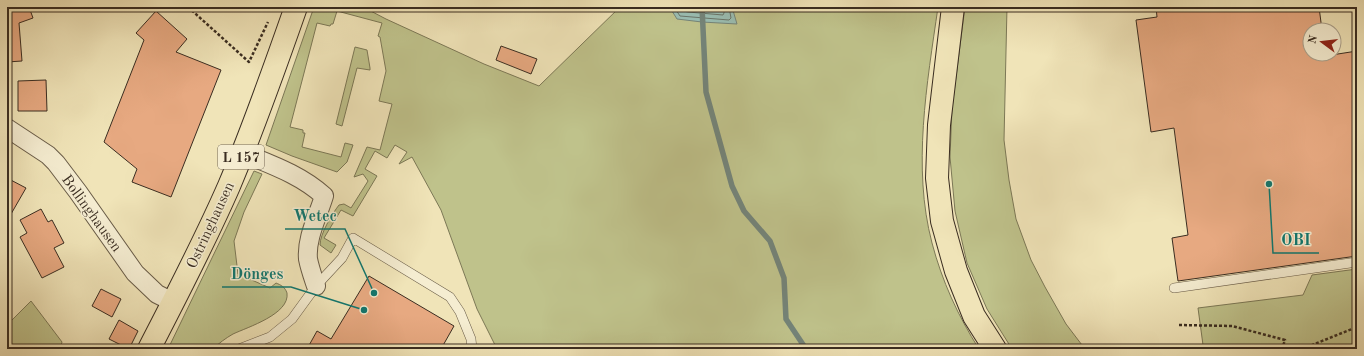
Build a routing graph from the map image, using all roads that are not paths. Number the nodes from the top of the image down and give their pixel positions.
1 (296, 7) edge
2 (953, 7) edge
3 (7, 128) edge
4 (243, 153) junction
5 (1357, 262) edge
6 (316, 286) junction
7 (1174, 288) dead end
8 (173, 302) junction
9 (149, 349) edge
10 (239, 349) edge
11 (472, 349) edge
12 (995, 349) edge

1 - 4 main road, Ostringhausen / L 157
2 - 12 main road
3 - 8 street, Bollinghausen
4 - 6 street
4 - 8 main road, Ostringhausen / L 157
5 - 7 lane
6 - 10 lane
6 - 11 lane
8 - 9 main road, Ostringhausen / L 157

